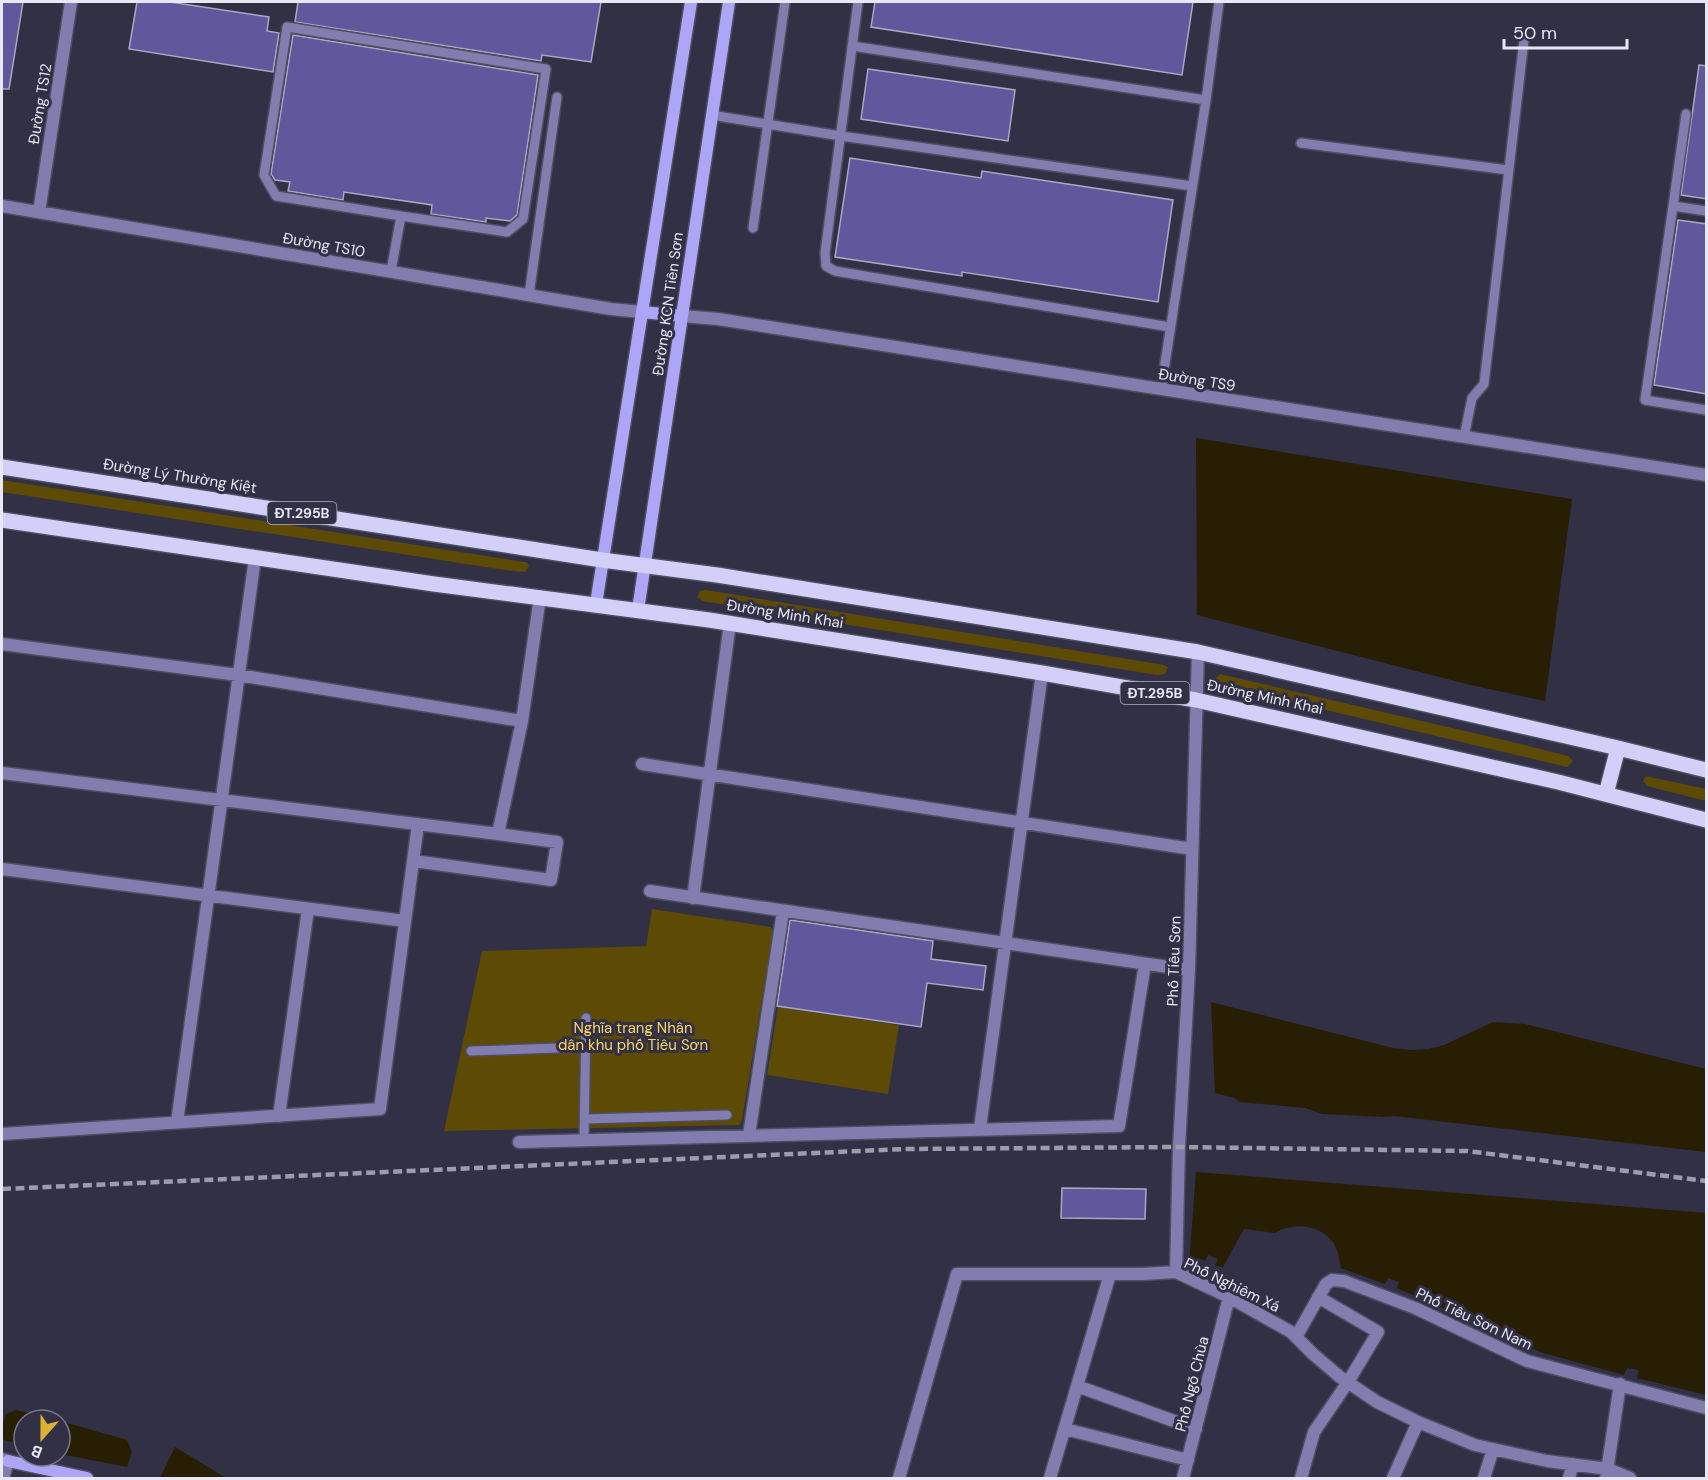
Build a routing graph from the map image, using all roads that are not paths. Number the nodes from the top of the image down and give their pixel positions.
1 (71, 2) edge
2 (691, 2) edge
3 (729, 2) edge
4 (784, 2) edge
5 (858, 2) edge
6 (1219, 2) edge
7 (1524, 40) dead end
8 (852, 46) junction
9 (558, 97) dead end
10 (1206, 100) junction
11 (1686, 114) dead end
12 (711, 115) junction
13 (768, 124) junction
14 (840, 136) junction
15 (1301, 143) dead end
16 (1508, 170) junction
17 (1192, 186) junction
18 (2, 206) edge
19 (1673, 206) junction
20 (1707, 211) edge
21 (39, 212) junction
22 (401, 216) junction
23 (753, 228) dead end
24 (391, 271) junction
25 (530, 295) junction
26 (642, 312) junction
27 (682, 316) junction
28 (1170, 327) junction
29 (1161, 389) junction
30 (1707, 410) edge
31 (1464, 437) junction
32 (2, 467) edge
33 (1707, 475) edge
34 (2, 520) edge
35 (255, 558) junction
36 (602, 560) junction
37 (645, 565) junction
38 (540, 597) junction
39 (596, 604) junction
40 (638, 610) junction
41 (730, 623) junction
42 (2, 644) edge
43 (1198, 652) junction
44 (1042, 673) junction
45 (238, 675) junction
46 (1196, 700) junction
47 (522, 722) junction
48 (1618, 748) junction
49 (642, 764) dead end
50 (1707, 770) edge
51 (2, 773) edge
52 (710, 774) junction
53 (1606, 794) junction
54 (221, 800) junction
55 (1707, 820) edge
56 (418, 824) junction
57 (1022, 824) junction
58 (498, 834) junction
59 (1192, 849) junction
60 (414, 861) junction
61 (2, 870) edge
62 (650, 891) dead end
63 (208, 896) junction
64 (693, 898) junction
65 (308, 909) junction
66 (783, 911) junction
67 (405, 921) junction
68 (1005, 944) junction
69 (1145, 964) junction
70 (1189, 970) junction
71 (586, 1018) dead end
72 (585, 1047) junction
73 (471, 1051) dead end
74 (727, 1115) dead end
75 (279, 1116) junction
76 (585, 1119) junction
77 (177, 1122) junction
78 (980, 1128) junction
79 (2, 1134) edge
80 (748, 1135) junction
81 (584, 1140) junction
82 (519, 1142) dead end
83 (1176, 1272) junction
84 (1110, 1274) junction
85 (1229, 1297) junction
86 (1318, 1297) junction
87 (1296, 1337) junction
88 (1348, 1382) junction
89 (1620, 1384) junction
90 (1077, 1386) junction
91 (1707, 1408) edge
92 (1418, 1422) junction
93 (1065, 1429) junction
94 (1196, 1429) junction
95 (1493, 1449) junction
96 (5, 1460) edge
97 (1188, 1460) junction
98 (1573, 1464) junction
99 (1607, 1474) edge
100 (3, 1479) edge
101 (87, 1479) edge
102 (899, 1479) edge
103 (1050, 1479) edge
104 (1183, 1479) edge
105 (1301, 1479) edge
106 (1393, 1479) edge
107 (1484, 1479) edge
108 (1569, 1479) edge
109 (1630, 1479) edge

1 - 21 street, Đường TS12
2 - 26 main road, Đường KCN Tiên Sơn
3 - 12 main road, Đường KCN Tiên Sơn
4 - 13 lane
5 - 8 lane
6 - 10 lane
7 - 16 lane
8 - 10 lane
8 - 14 lane
9 - 25 lane
10 - 17 lane
11 - 19 lane
12 - 13 lane
12 - 27 main road, Đường KCN Tiên Sơn
13 - 14 lane
13 - 23 lane
14 - 17 lane
14 - 28 lane
15 - 16 lane
16 - 31 lane
17 - 28 lane
18 - 21 street, Đường TS10
19 - 20 lane
19 - 30 lane
21 - 24 street, Đường TS10
22 - 22 lane
22 - 24 lane
24 - 25 street, Đường TS10
25 - 26 street, Đường TS10
26 - 27 main road
26 - 36 main road, Đường KCN Tiên Sơn
27 - 29 street, Đường TS9
27 - 37 main road, Đường KCN Tiên Sơn
28 - 29 lane
29 - 31 street, Đường TS9
31 - 33 street, Đường TS9
32 - 36 main road, Đường Lý Thường Kiệt / ĐT.295B
34 - 35 main road, ĐT.295B
35 - 38 main road, ĐT.295B
35 - 45 street
36 - 37 main road, Đường Minh Khai / ĐT.295B
36 - 39 main road, Đường KCN Tiên Sơn
37 - 40 main road, Đường KCN Tiên Sơn
37 - 43 main road, Đường Minh Khai / ĐT.295B
38 - 39 main road, ĐT.295B
38 - 47 street
39 - 40 main road, Đường Minh Khai / ĐT.295B
40 - 41 main road, Đường Minh Khai / ĐT.295B
41 - 44 main road, Đường Minh Khai / ĐT.295B
41 - 52 street
42 - 45 street
43 - 46 street, Phố Tiêu Sơn
43 - 48 main road, Đường Minh Khai / ĐT.295B
44 - 46 main road, Đường Minh Khai / ĐT.295B
44 - 57 street
45 - 47 street
45 - 54 street
46 - 53 main road, Đường Minh Khai / ĐT.295B
46 - 59 street, Phố Tiêu Sơn
47 - 58 street
48 - 50 main road, Đường Minh Khai / ĐT.295B
48 - 53 main road
49 - 52 street
51 - 54 street
52 - 57 street
52 - 64 street
53 - 55 main road, Đường Minh Khai / ĐT.295B
54 - 56 street
54 - 63 street
56 - 58 street
56 - 60 street
57 - 59 street
57 - 68 street
58 - 60 street
59 - 70 street, Phố Tiêu Sơn
60 - 67 street
61 - 63 street
62 - 64 street
63 - 65 street
63 - 77 street
64 - 66 street
65 - 67 street
65 - 75 street
66 - 68 street
66 - 80 street
67 - 75 street
68 - 69 street
68 - 78 street
69 - 70 street
69 - 78 street
70 - 83 street, Phố Tiêu Sơn
71 - 72 lane
72 - 73 lane
72 - 76 lane
74 - 76 lane
75 - 77 street
76 - 81 lane
77 - 79 street
78 - 80 street
80 - 81 street
81 - 82 street
83 - 84 street, Phố Nghiêm Xá
83 - 85 street, Phố Nghiêm Xá
84 - 90 street
84 - 102 street, Phố Nghiêm Xá
85 - 87 street, Phố Nghiêm Xá
85 - 94 street, Phố Ngõ Chùa
86 - 87 street, Phố Tiêu Sơn Nam
86 - 88 street
86 - 89 street, Phố Tiêu Sơn Nam
87 - 88 street, Phố Nghiêm Xá
88 - 92 street, Phố Nghiêm Xá
88 - 105 street
89 - 91 street, Phố Tiêu Sơn Nam
89 - 99 street
90 - 93 street
90 - 94 street
92 - 95 street, Phố Nghiêm Xá
92 - 106 street
93 - 97 street
93 - 103 street
94 - 97 street, Phố Ngõ Chùa
95 - 98 street, Phố Nghiêm Xá
95 - 107 street
96 - 100 street
96 - 101 main road
97 - 104 street, Phố Ngõ Chùa
98 - 99 street, Phố Nghiêm Xá
98 - 108 street
99 - 109 street, Phố Nghiêm Xá

